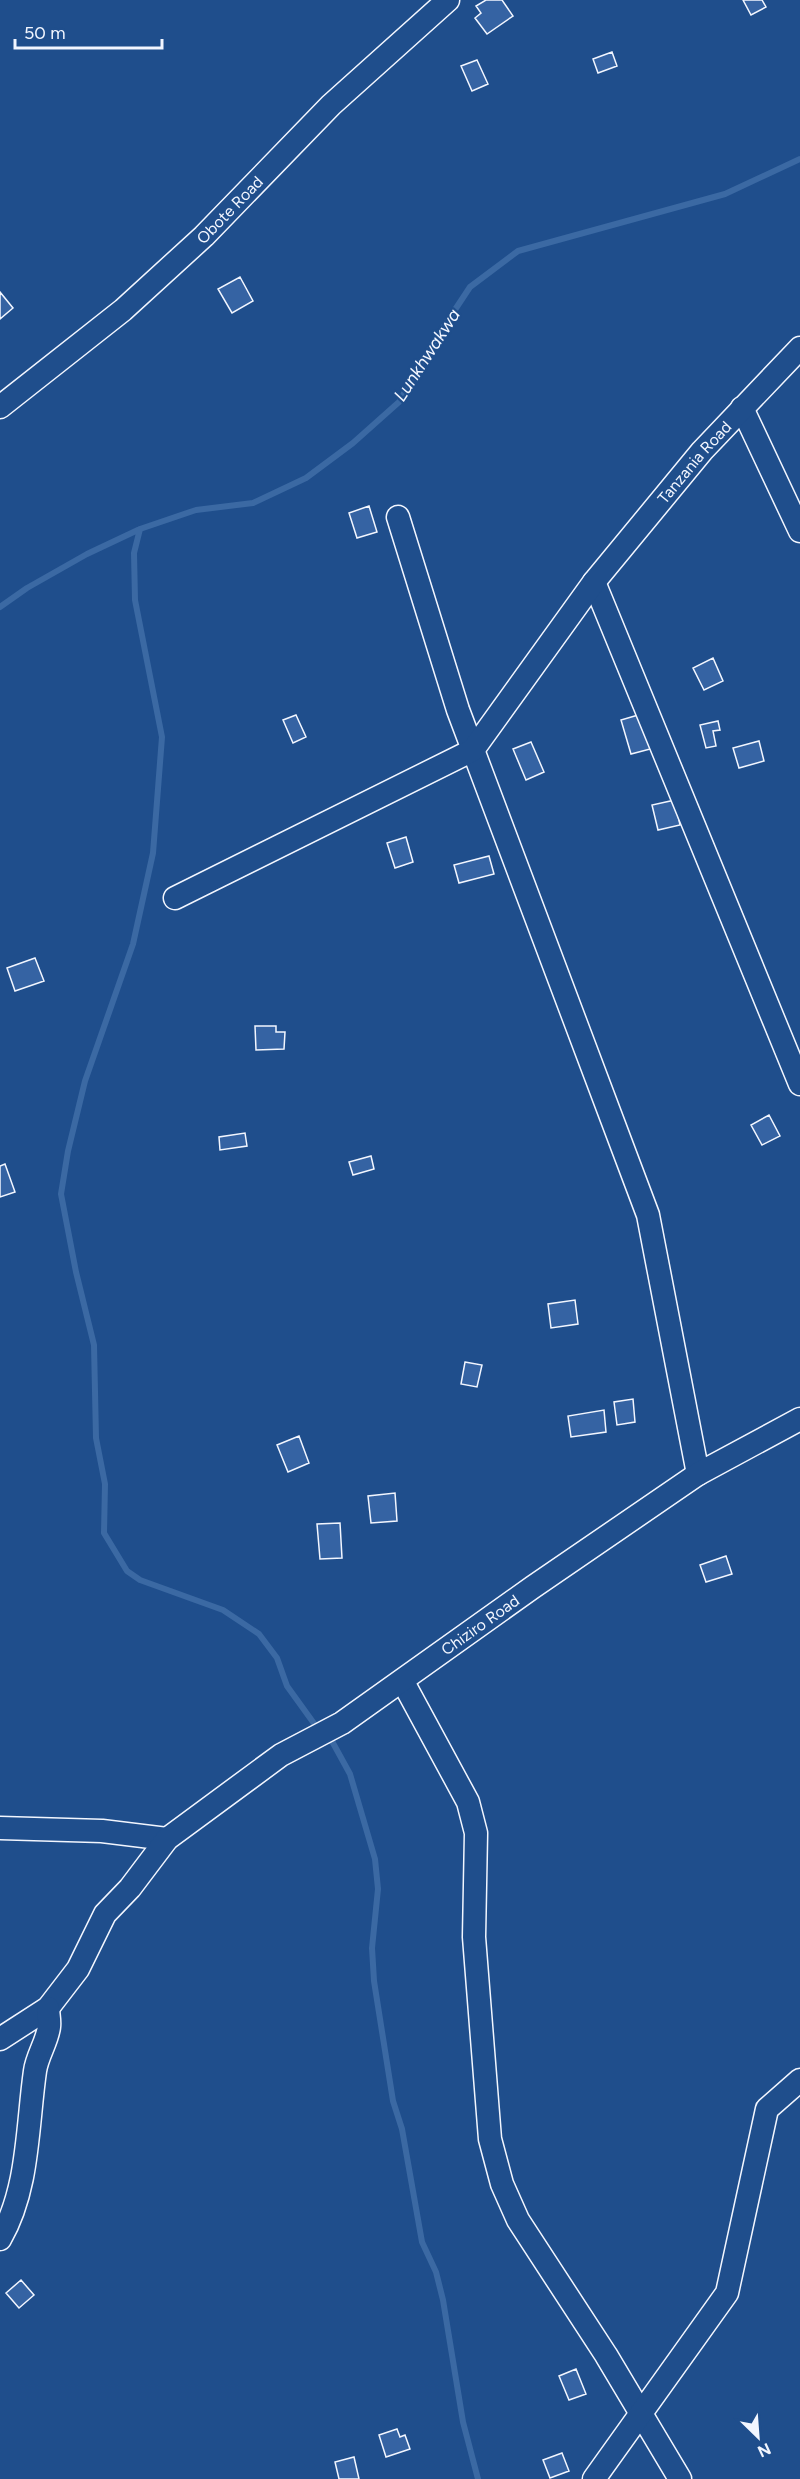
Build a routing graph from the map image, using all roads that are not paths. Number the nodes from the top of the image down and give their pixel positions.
1 (448, 0) edge
2 (800, 348) edge
3 (0, 407) edge
4 (742, 408) junction
5 (398, 517) dead end
6 (800, 531) edge
7 (594, 582) junction
8 (473, 750) junction
9 (176, 898) dead end
10 (800, 1083) edge
11 (800, 1419) edge
12 (698, 1474) junction
13 (403, 1682) junction
14 (0, 1828) edge
15 (167, 1839) junction
16 (48, 2008) junction
17 (0, 2039) edge
18 (800, 2080) edge
19 (0, 2239) edge
20 (641, 2413) junction
21 (594, 2479) edge
22 (680, 2479) edge

1 - 3 street, Obote Road
2 - 4 street, Tanzania Road
4 - 6 street
4 - 7 street, Tanzania Road
5 - 8 street
7 - 8 street, Tanzania Road
7 - 10 street
8 - 9 street
8 - 12 street
11 - 12 street, Chiziro Road
12 - 13 street, Chiziro Road
13 - 15 street, Chiziro Road
13 - 20 street
14 - 15 street
15 - 16 street, Chiziro Road
16 - 17 street
16 - 19 street
18 - 20 street
20 - 21 street
20 - 22 street

